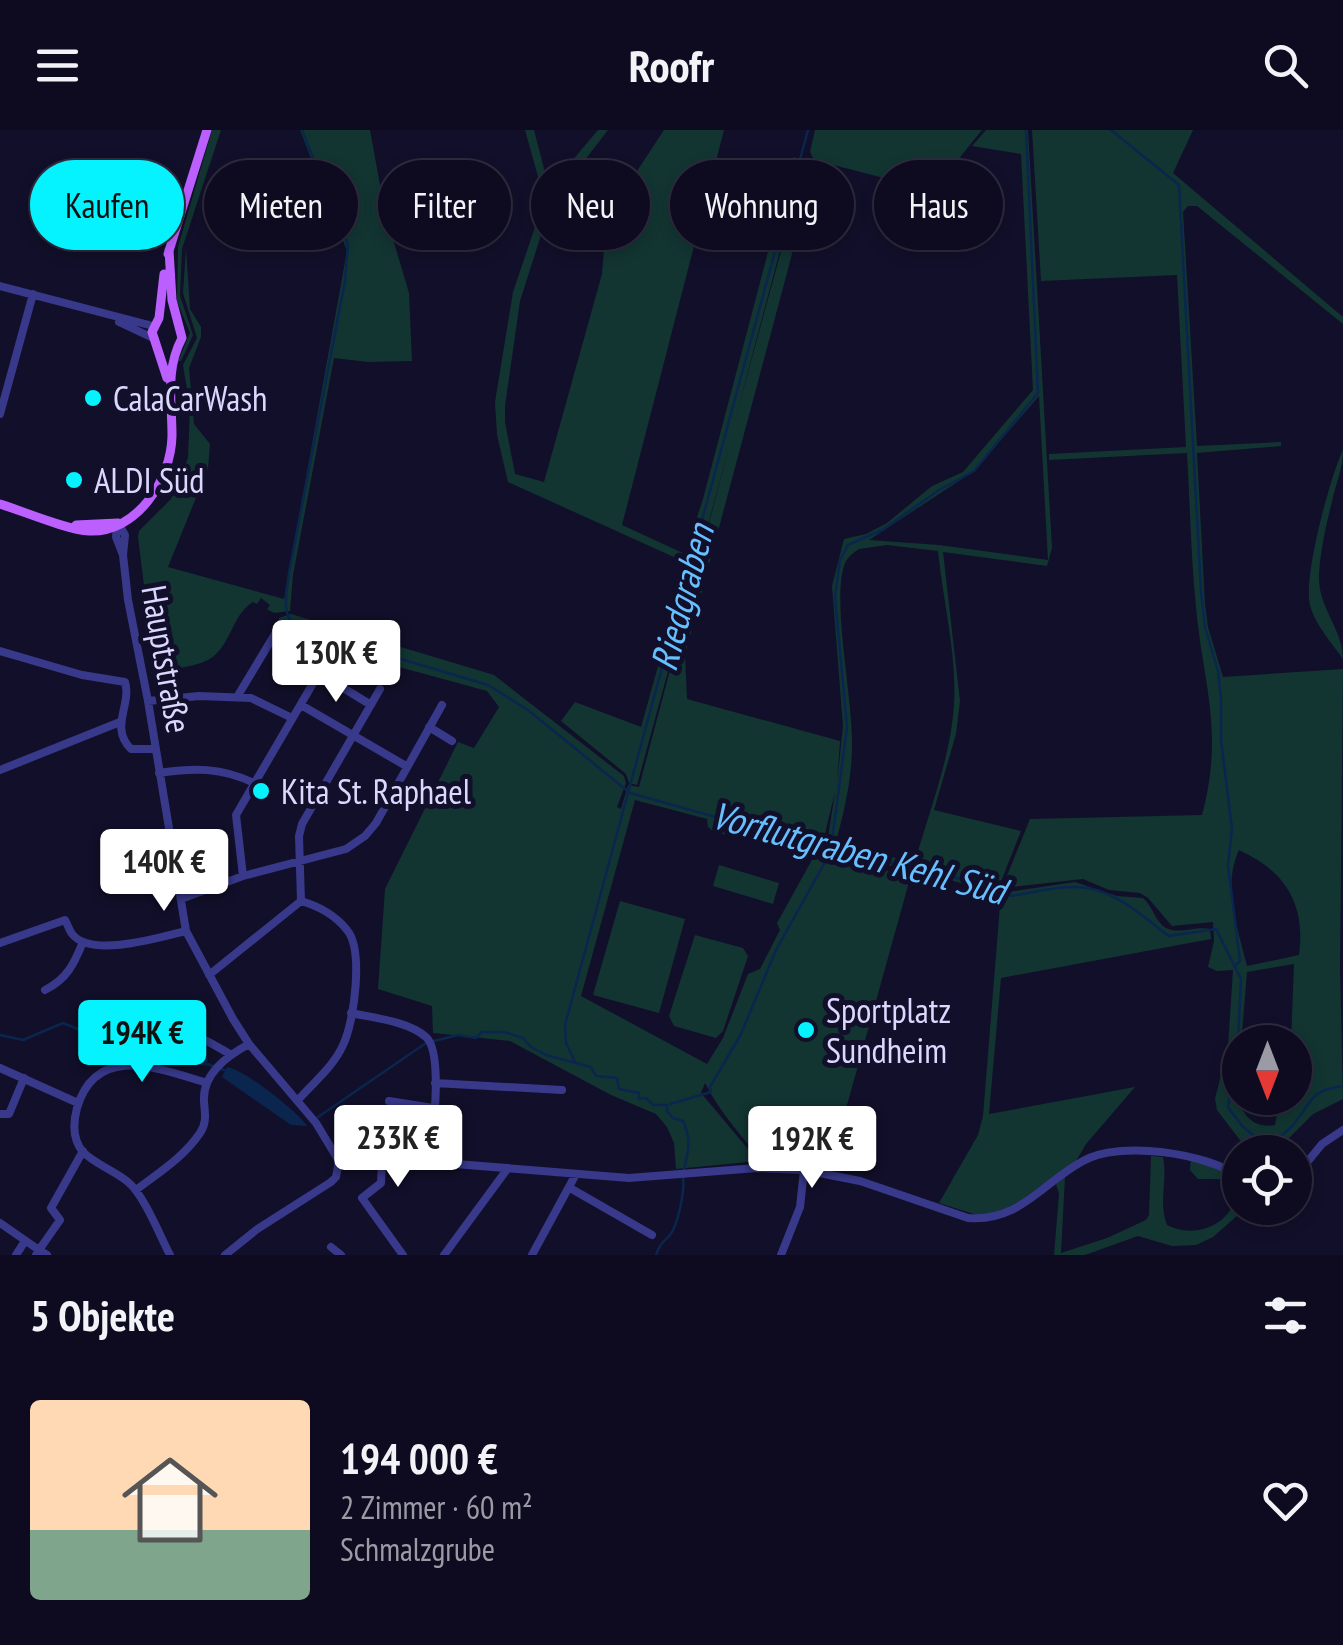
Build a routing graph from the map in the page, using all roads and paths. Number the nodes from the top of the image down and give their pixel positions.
1 (206, 130) edge
2 (184, 201) edge
3 (169, 250) joint
4 (0, 286) edge
5 (33, 294) junction
6 (102, 312) junction
7 (178, 321) junction
8 (156, 322) junction
9 (152, 338) junction
10 (159, 348) junction
11 (174, 350) junction
12 (169, 386) junction
13 (0, 414) edge
14 (0, 504) edge
15 (118, 523) junction
16 (275, 634) dead end
17 (0, 651) edge
18 (380, 689) dead end
19 (238, 697) junction
20 (148, 701) junction
21 (370, 705) junction
22 (442, 705) dead end
23 (300, 706) junction
24 (292, 718) junction
25 (120, 722) junction
26 (429, 727) junction
27 (354, 736) junction
28 (452, 741) dead end
29 (155, 749) junction
30 (406, 766) junction
31 (0, 770) edge
32 (159, 773) junction
33 (254, 783) junction
34 (300, 860) junction
35 (243, 876) junction
36 (181, 898) junction
37 (301, 901) junction
38 (186, 930) junction
39 (84, 942) junction
40 (0, 943) edge
41 (209, 975) junction
42 (45, 990) dead end
43 (351, 1013) junction
44 (136, 1017) dead end
45 (249, 1044) junction
46 (230, 1054) junction
47 (0, 1068) edge
48 (24, 1078) junction
49 (207, 1083) junction
50 (435, 1083) junction
51 (562, 1090) dead end
52 (298, 1100) junction
53 (390, 1101) dead end
54 (78, 1103) junction
55 (434, 1108) junction
56 (0, 1114) edge
57 (1343, 1130) edge
58 (83, 1151) junction
59 (1312, 1156) edge
60 (339, 1161) junction
61 (382, 1162) junction
62 (431, 1162) junction
63 (508, 1168) junction
64 (1222, 1168) edge
65 (804, 1170) junction
66 (576, 1174) junction
67 (570, 1188) junction
68 (136, 1190) junction
69 (0, 1223) edge
70 (652, 1235) dead end
71 (25, 1242) junction
72 (331, 1248) dead end
73 (41, 1253) edge
74 (231, 1253) edge
75 (16, 1255) edge
76 (170, 1255) edge
77 (340, 1255) edge
78 (403, 1255) edge
79 (444, 1255) edge
80 (532, 1255) edge
81 (780, 1255) edge

1 - 2 main road
3 - 7 main road
3 - 8 main road
4 - 5 street
5 - 6 street
5 - 13 street
6 - 8 street
6 - 9 street
7 - 8 main road
7 - 11 main road
8 - 9 main road
9 - 10 main road
10 - 11 main road
10 - 12 main road
11 - 12 main road
12 - 15 main road
14 - 15 main road
15 - 20 street, Hauptstraße
16 - 19 street
17 - 25 street
18 - 21 street
19 - 20 street
19 - 24 street
20 - 29 street, Hauptstraße
21 - 23 street
21 - 27 street
22 - 26 street
23 - 24 street
23 - 27 street
24 - 33 street
25 - 29 street
25 - 31 street
26 - 28 street
26 - 30 street
27 - 30 street
27 - 34 street
29 - 32 street, Hauptstraße
30 - 34 street
32 - 33 street, Hauptstraße
32 - 36 street, Hauptstraße
33 - 35 street
34 - 35 street
34 - 37 street
35 - 36 street
36 - 38 street, Hauptstraße
37 - 41 street
37 - 43 street
38 - 39 street
38 - 41 street, Hauptstraße
39 - 40 street
39 - 42 street
41 - 45 street, Hauptstraße
43 - 50 street
43 - 52 street
44 - 46 street
45 - 46 street
45 - 52 street, Hauptstraße
46 - 49 street
47 - 48 street
48 - 54 street
48 - 56 street
49 - 54 street
49 - 68 street
50 - 51 street
50 - 55 street
52 - 60 street, Hauptstraße
53 - 55 street
54 - 58 street
55 - 62 street
57 - 59 street
58 - 68 street
58 - 73 street
60 - 61 street
60 - 74 street
61 - 62 street
61 - 78 street
62 - 63 street
63 - 66 street
63 - 79 street
64 - 65 street
65 - 66 street
65 - 81 street
66 - 67 street
67 - 70 street
67 - 80 street
68 - 76 street
69 - 71 street
71 - 73 street
71 - 75 street
72 - 77 street

